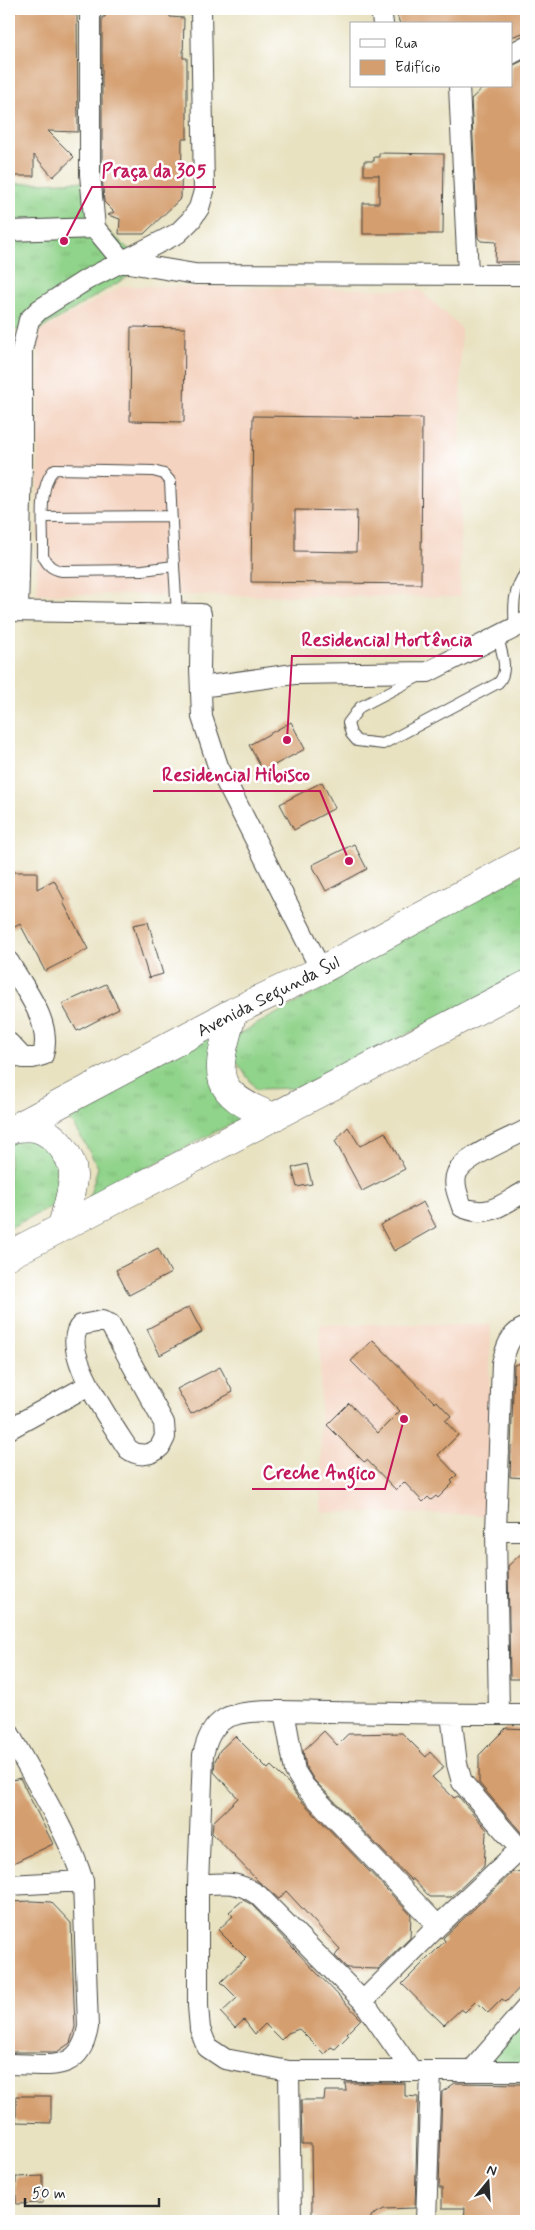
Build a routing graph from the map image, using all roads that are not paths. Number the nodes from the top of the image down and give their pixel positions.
1 (90, 9) edge
2 (202, 9) edge
3 (381, 9) edge
4 (383, 22) edge
5 (526, 46) edge
6 (512, 53) edge
7 (459, 88) edge
8 (95, 228) junction
9 (9, 231) edge
10 (123, 262) junction
11 (468, 274) junction
12 (526, 275) edge
13 (15, 464) edge
14 (171, 516) junction
15 (44, 517) junction
16 (174, 566) junction
17 (526, 572) edge
18 (14, 611) edge
19 (177, 614) junction
20 (513, 629) edge
21 (428, 672) junction
22 (201, 687) junction
23 (526, 860) edge
24 (9, 962) edge
25 (321, 970) junction
26 (526, 985) edge
27 (233, 1012) junction
28 (9, 1043) edge
29 (274, 1117) junction
30 (12, 1130) edge
31 (526, 1130) edge
32 (526, 1190) edge
33 (62, 1226) junction
34 (9, 1255) edge
35 (526, 1326) edge
36 (88, 1386) junction
37 (9, 1429) edge
38 (496, 1531) junction
39 (526, 1531) edge
40 (284, 1711) junction
41 (451, 1714) junction
42 (499, 1714) junction
43 (526, 1714) edge
44 (9, 1733) edge
45 (523, 1853) edge
46 (83, 1882) junction
47 (9, 1885) edge
48 (198, 1885) junction
49 (438, 1926) junction
50 (363, 2001) junction
51 (526, 2008) edge
52 (9, 2064) edge
53 (472, 2070) junction
54 (289, 2071) junction
55 (421, 2071) junction
56 (526, 2071) edge
57 (291, 2221) edge
58 (426, 2221) edge

1 - 8 street
2 - 10 street
3 - 4 street
5 - 6 street
7 - 11 street
8 - 9 street
8 - 10 street
10 - 11 street
10 - 13 street
11 - 12 street
13 - 18 street
14 - 15 lane
14 - 15 lane
14 - 16 lane
15 - 16 lane
16 - 19 lane
17 - 20 lane
18 - 19 street
19 - 22 street
20 - 21 street
20 - 21 lane
21 - 22 street
22 - 25 street
23 - 25 main road, Avenida Segunda Sul
24 - 28 street
25 - 27 main road, Avenida Segunda Sul
26 - 29 main road
27 - 29 main road
27 - 30 main road, Avenida Segunda Sul
29 - 33 main road
30 - 33 main road
31 - 32 street
33 - 34 main road
35 - 38 street
36 - 36 street
36 - 37 street
38 - 39 street
38 - 42 street
40 - 41 street
40 - 48 street
40 - 49 street
41 - 42 street
41 - 45 street
42 - 43 street
44 - 46 street
45 - 49 street
46 - 47 street
46 - 52 street
48 - 50 street
48 - 54 street
49 - 50 street
50 - 55 street
51 - 53 street
53 - 55 street
53 - 56 street
54 - 55 street
54 - 57 street
55 - 58 street

